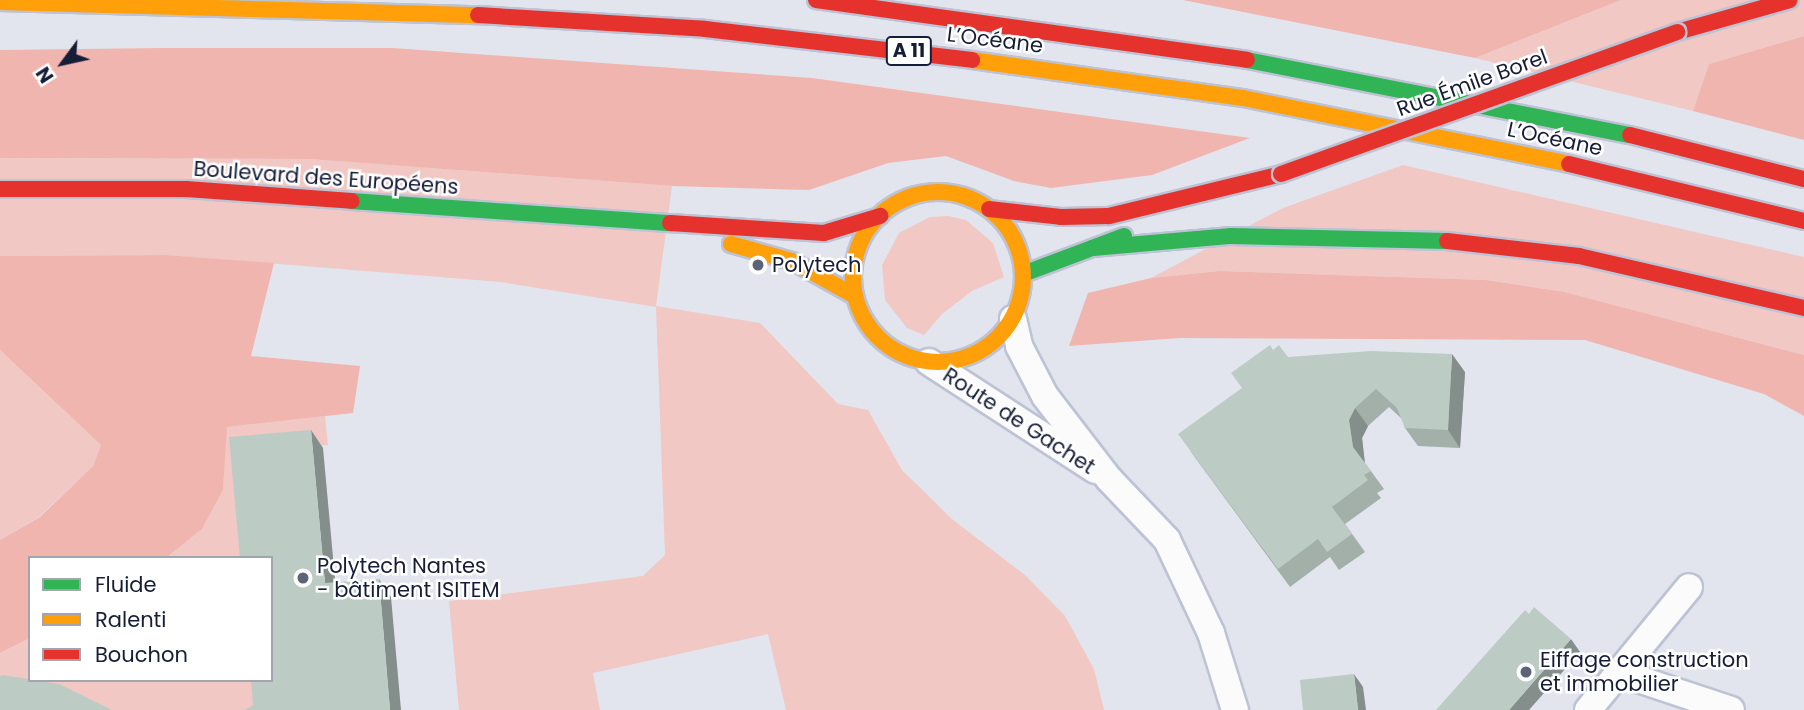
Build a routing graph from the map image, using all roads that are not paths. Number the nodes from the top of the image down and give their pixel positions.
1 (816, 0) edge
2 (1730, 0) edge
3 (1790, 0) edge
4 (0, 2) edge
5 (1677, 32) junction
6 (1281, 174) junction
7 (1804, 180) edge
8 (0, 188) edge
9 (989, 209) junction
10 (880, 216) junction
11 (1804, 221) edge
12 (649, 223) junction
13 (1093, 248) junction
14 (1023, 274) junction
15 (855, 296) junction
16 (1804, 308) edge
17 (1013, 319) junction
18 (929, 362) junction
19 (1109, 479) junction
20 (1689, 587) dead end
21 (1618, 673) junction
22 (1235, 710) edge
23 (1588, 710) edge
24 (1731, 710) edge

1 - 7 main road, L’Océane / A 11
2 - 5 main road, Rue Émile Borel
3 - 5 main road, Rue Émile Borel
4 - 11 main road, L’Océane / A 11
5 - 6 main road, Rue Émile Borel, bridge
6 - 9 main road, Rue Émile Borel
6 - 13 main road, Rue Émile Borel
8 - 12 main road, Boulevard des Européens
9 - 10 main road
9 - 14 main road
10 - 12 main road, Boulevard des Européens
10 - 15 main road
12 - 15 main road, Boulevard des Européens
13 - 14 main road, Rue Émile Borel
13 - 16 main road
14 - 17 main road
15 - 18 main road
17 - 18 main road
17 - 19 street, Route de Gachet
18 - 19 street, Route de Gachet
19 - 22 street, Route de Gachet
20 - 21 street
21 - 23 street
21 - 24 street

